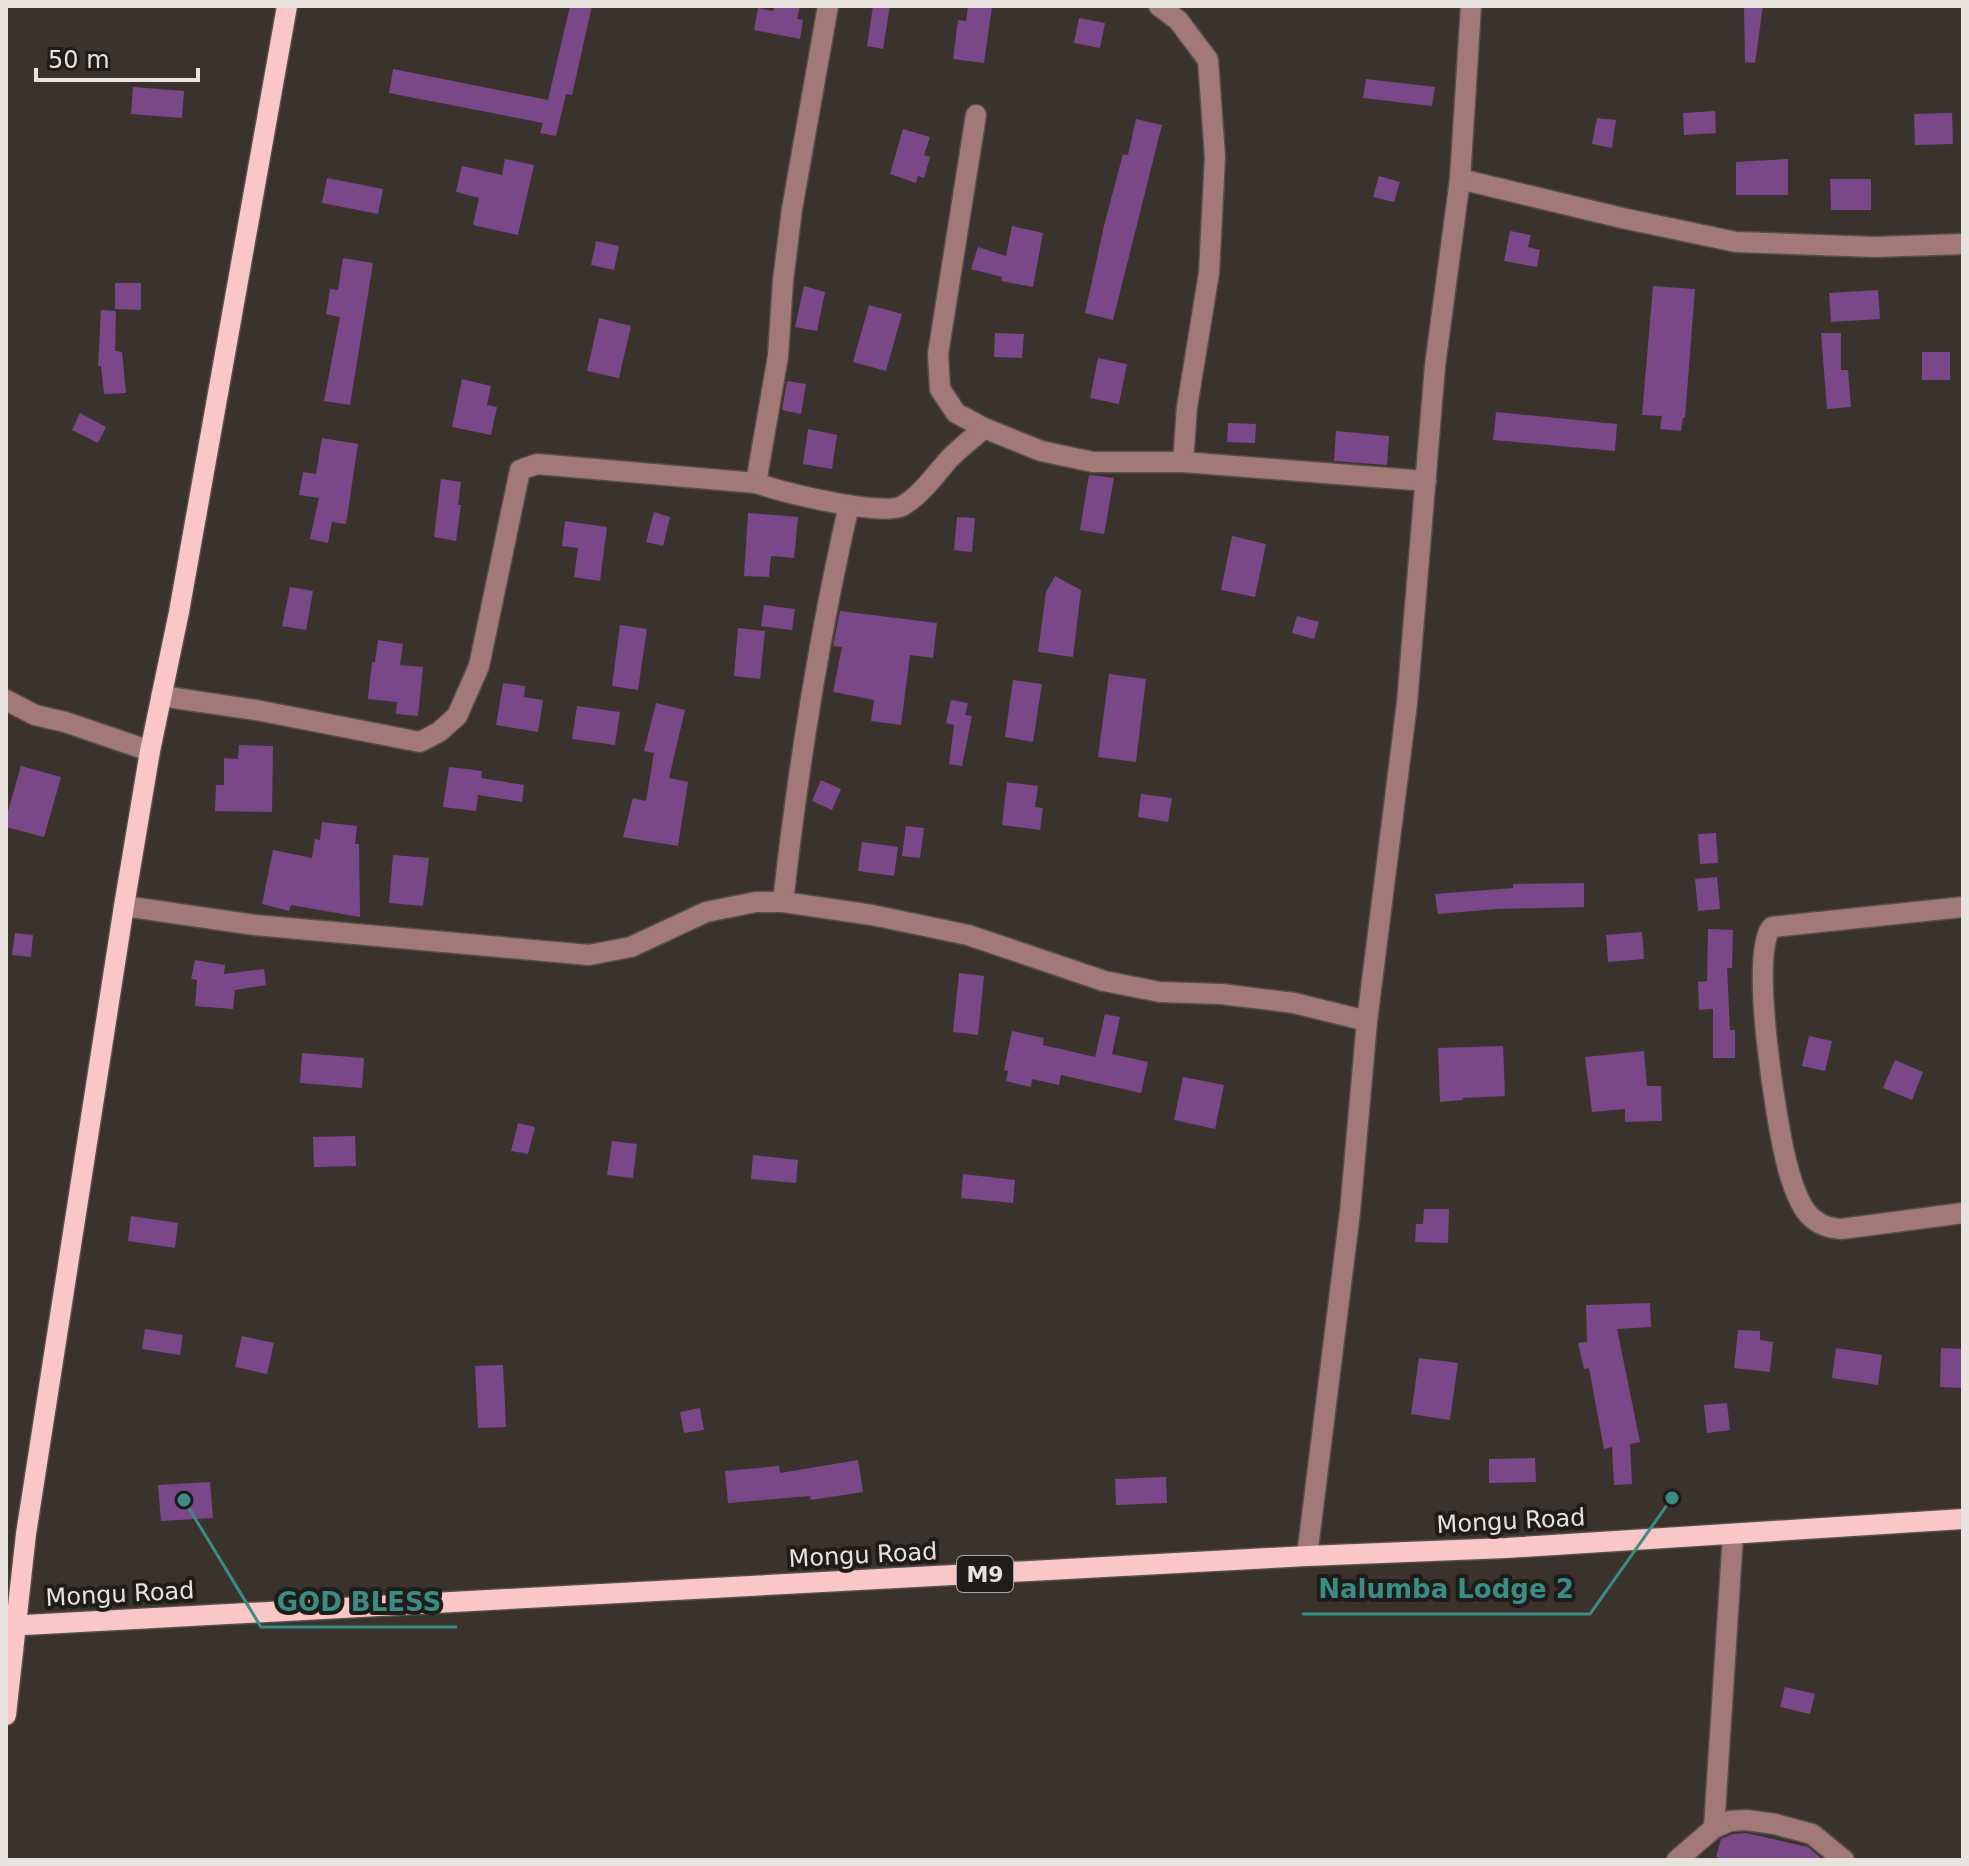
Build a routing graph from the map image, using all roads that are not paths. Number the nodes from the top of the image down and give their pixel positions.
1 (287, 6) edge
2 (828, 6) edge
3 (1159, 6) edge
4 (1471, 6) edge
5 (976, 115) dead end
6 (1460, 179) junction
7 (1963, 244) edge
8 (984, 428) junction
9 (1183, 462) junction
10 (1426, 481) junction
11 (756, 483) junction
12 (849, 505) junction
13 (161, 696) junction
14 (6, 700) edge
15 (150, 751) junction
16 (783, 902) junction
17 (124, 906) junction
18 (1963, 907) edge
19 (1367, 1021) junction
20 (1963, 1213) edge
21 (1963, 1519) edge
22 (1733, 1535) junction
23 (1307, 1556) junction
24 (11, 1626) edge
25 (6, 1715) edge
26 (1714, 1828) junction
27 (1677, 1860) edge
28 (1844, 1860) edge

1 - 13 main road
2 - 11 street
3 - 9 street
4 - 6 street
5 - 8 street
6 - 7 street
6 - 10 street
8 - 9 street
8 - 12 street
9 - 10 street
10 - 19 street
11 - 12 street
11 - 13 street
12 - 16 street
13 - 15 main road
14 - 15 street
15 - 17 main road
16 - 17 street
16 - 19 street
17 - 24 main road
18 - 20 street
19 - 23 street
21 - 22 main road, Mongu Road / M9
22 - 23 main road, Mongu Road / M9
22 - 26 street
23 - 24 main road, Mongu Road / M9
24 - 25 main road
26 - 27 street
26 - 28 street

